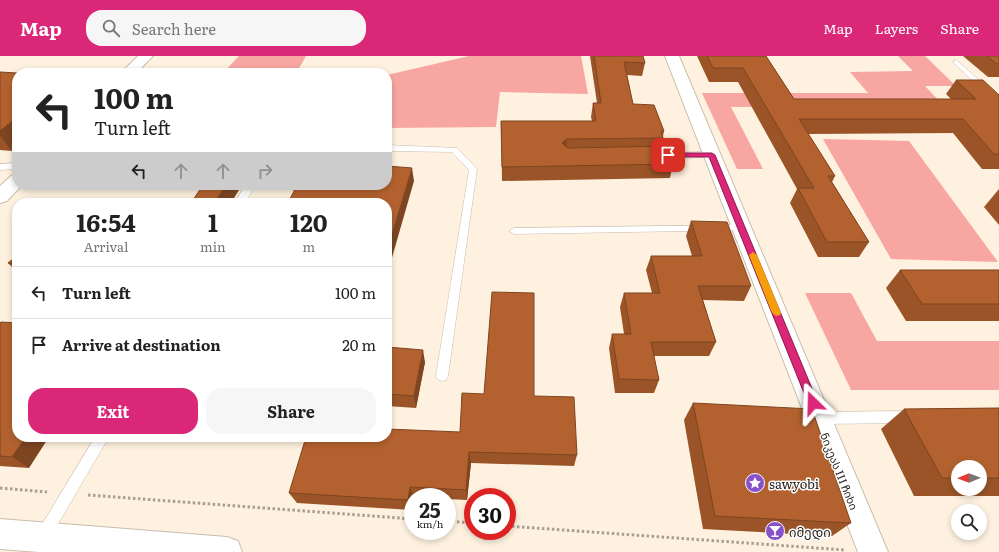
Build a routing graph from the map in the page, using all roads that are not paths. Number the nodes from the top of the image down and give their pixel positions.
1 (146, 56) edge
2 (672, 56) edge
3 (956, 62) dead end
4 (133, 68) edge
5 (999, 101) edge
6 (392, 148) edge
7 (712, 155) junction
8 (650, 156) edge
9 (12, 166) edge
10 (0, 167) edge
11 (12, 185) edge
12 (0, 197) edge
13 (742, 228) junction
14 (514, 231) dead end
15 (442, 376) dead end
16 (921, 417) edge
17 (819, 418) junction
18 (99, 442) edge
19 (0, 534) edge
20 (42, 538) junction
21 (862, 551) edge
22 (227, 552) edge

1 - 4 street
2 - 7 street, ნიკეას III ჩიხი
3 - 5 lane
6 - 15 lane
7 - 8 lane
7 - 13 street, ნიკეას III ჩიხი
9 - 10 lane
11 - 12 street
13 - 14 lane
13 - 17 street, ნიკეას III ჩიხი
16 - 17 lane
17 - 21 street, ნიკეას III ჩიხი
18 - 20 lane
19 - 20 street
20 - 22 street

